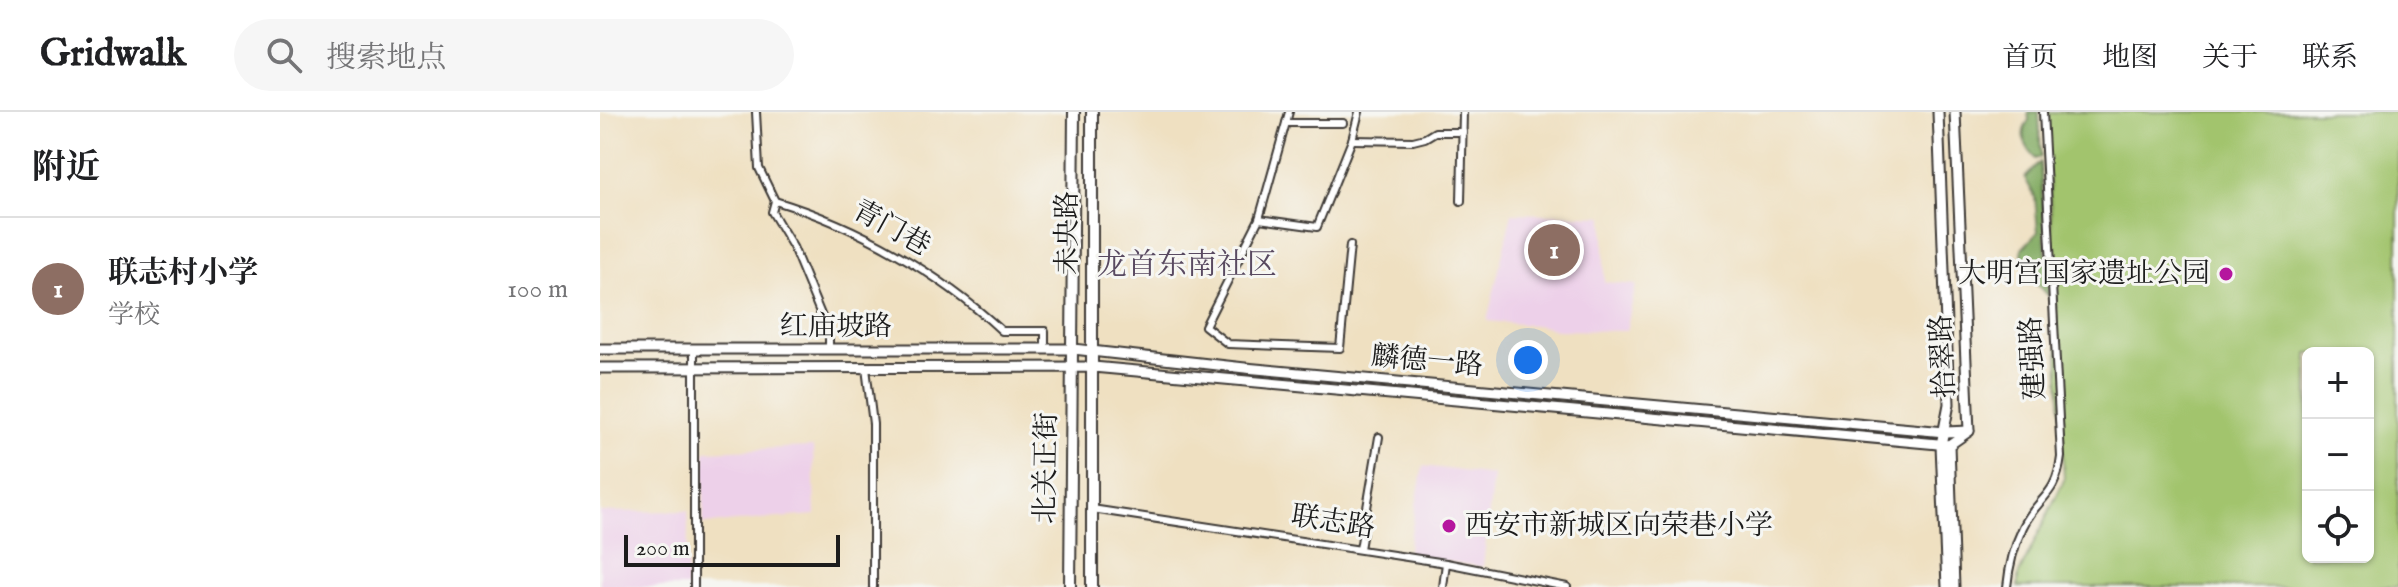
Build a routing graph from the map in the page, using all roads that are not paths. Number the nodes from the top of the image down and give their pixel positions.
1 (756, 112) edge
2 (1074, 112) edge
3 (1092, 112) edge
4 (1289, 112) edge
5 (1359, 112) edge
6 (1463, 112) edge
7 (1938, 112) edge
8 (1955, 112) edge
9 (2043, 112) edge
10 (1286, 123) junction
11 (1343, 123) dead end
12 (1463, 132) junction
13 (1352, 140) junction
14 (775, 201) junction
15 (1461, 201) dead end
16 (1259, 219) junction
17 (1350, 245) dead end
18 (600, 349) edge
19 (694, 349) junction
20 (829, 349) junction
21 (1045, 349) junction
22 (1073, 349) junction
23 (1093, 353) junction
24 (695, 367) junction
25 (1093, 367) junction
26 (600, 368) edge
27 (866, 368) junction
28 (1072, 368) junction
29 (1969, 431) junction
30 (1945, 432) junction
31 (1379, 437) dead end
32 (1945, 445) junction
33 (1092, 509) junction
34 (1360, 549) junction
35 (1446, 563) junction
36 (694, 587) edge
37 (873, 587) edge
38 (1070, 587) edge
39 (1092, 587) edge
40 (1443, 587) edge
41 (1567, 587) edge
42 (1947, 587) edge
43 (1954, 587) edge
44 (2007, 587) edge

1 - 14 street
2 - 22 main road, 未央路
3 - 23 main road, 未央路
4 - 10 street
5 - 13 street
6 - 12 street
7 - 30 main road, 拾翠路
8 - 29 main road, 拾翠路
9 - 44 street, 建强路
10 - 11 street
10 - 16 street
12 - 13 street
12 - 15 street
13 - 16 street
14 - 20 street
14 - 21 street, 青门巷
16 - 17 street
18 - 19 main road, 红庙坡路
19 - 20 main road, 红庙坡路
19 - 24 street
20 - 21 main road, 红庙坡路
21 - 22 main road, 红庙坡路
22 - 23 main road, 麟德一路
22 - 28 main road, 北关正街
23 - 25 main road, 北关正街
23 - 30 main road, 麟德一路
24 - 26 main road, 红庙坡路
24 - 27 main road, 红庙坡路
24 - 36 street
25 - 28 main road, 麟德一路
25 - 32 main road, 麟德一路
25 - 33 main road, 北关正街
27 - 28 main road, 红庙坡路
27 - 37 street
28 - 38 main road, 北关正街
29 - 30 main road, 麟德一路
29 - 32 main road, 拾翠路
30 - 32 main road, 拾翠路
31 - 34 street
32 - 42 main road, 拾翠路
32 - 43 main road, 拾翠路
33 - 34 street, 联志路
33 - 39 main road, 北关正街
34 - 35 street, 联志路
35 - 40 street
35 - 41 street, 联志路

